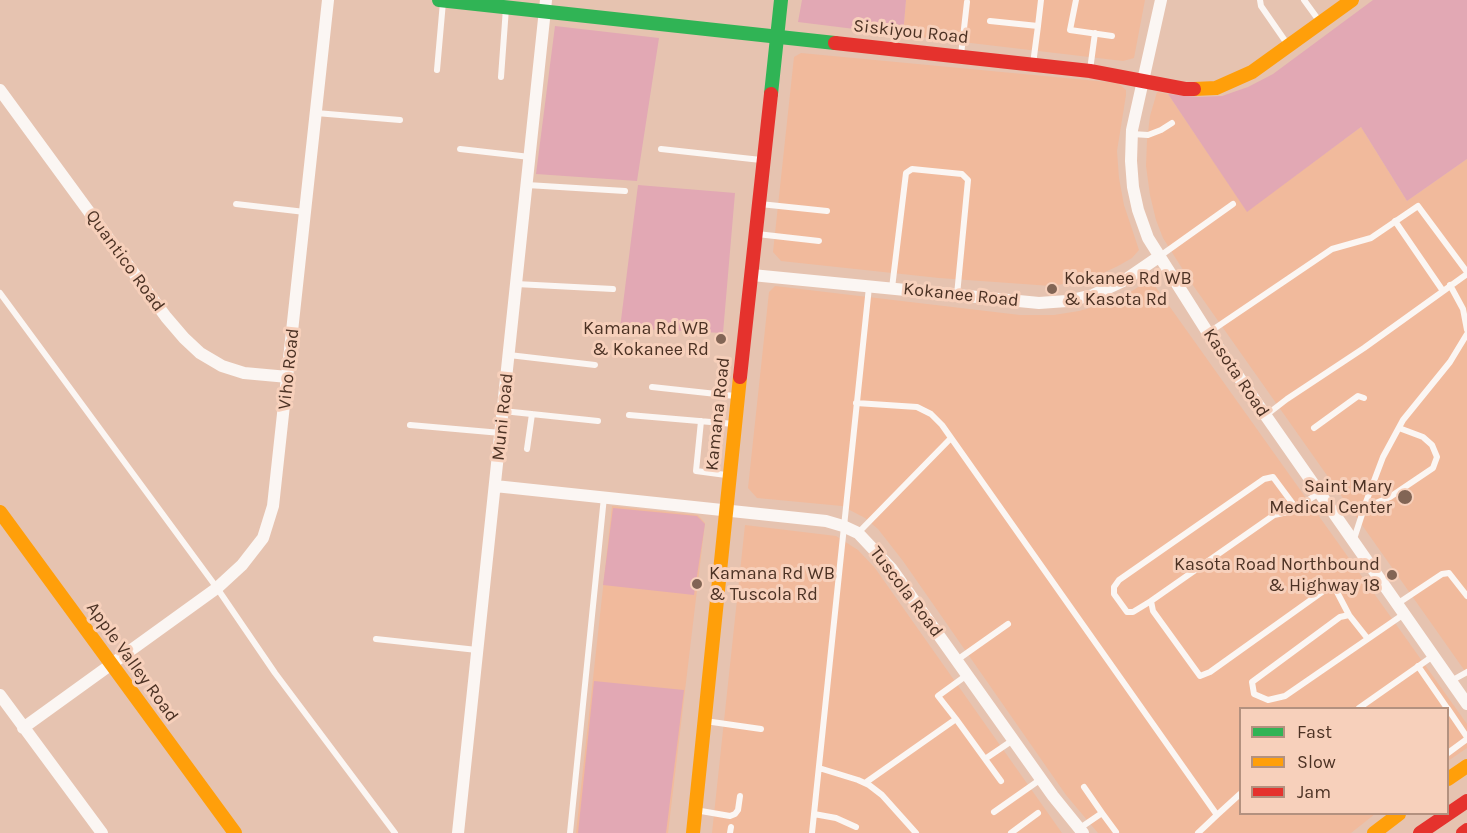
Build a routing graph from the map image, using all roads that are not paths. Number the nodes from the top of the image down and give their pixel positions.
1 (327, 0) edge
2 (441, 0) edge
3 (781, 0) edge
4 (1041, 0) edge
5 (1076, 0) edge
6 (1161, 0) edge
7 (1260, 0) edge
8 (1304, 0) edge
9 (1352, 0) edge
10 (967, 2) dead end
11 (546, 6) edge
12 (506, 8) junction
13 (990, 21) dead end
14 (1320, 23) junction
15 (1038, 26) junction
16 (1095, 33) junction
17 (778, 35) junction
18 (1112, 36) dead end
19 (1289, 45) junction
20 (961, 56) junction
21 (1033, 64) junction
22 (437, 70) dead end
23 (1090, 71) junction
24 (501, 77) dead end
25 (1143, 80) junction
26 (0, 90) edge
27 (316, 113) junction
28 (400, 120) dead end
29 (1172, 123) dead end
30 (1132, 134) junction
31 (460, 149) dead end
32 (661, 149) dead end
33 (530, 157) junction
34 (764, 160) junction
35 (527, 185) junction
36 (625, 191) dead end
37 (236, 204) dead end
38 (760, 204) junction
39 (1233, 204) dead end
40 (826, 211) dead end
41 (305, 212) junction
42 (1395, 221) junction
43 (756, 234) junction
44 (819, 241) dead end
45 (1160, 256) junction
46 (1467, 273) edge
47 (752, 274) junction
48 (516, 284) junction
49 (1450, 285) junction
50 (869, 286) junction
51 (892, 288) junction
52 (613, 289) dead end
53 (1443, 291) junction
54 (0, 293) edge
55 (957, 295) junction
56 (1467, 332) edge
57 (1208, 333) junction
58 (509, 355) junction
59 (595, 365) dead end
60 (288, 377) junction
61 (652, 387) dead end
62 (738, 396) junction
63 (1364, 398) dead end
64 (856, 403) junction
65 (503, 411) junction
66 (532, 414) junction
67 (629, 415) dead end
68 (1265, 416) junction
69 (598, 421) dead end
70 (701, 421) junction
71 (735, 424) junction
72 (410, 425) dead end
73 (1314, 428) dead end
74 (1399, 428) junction
75 (501, 434) junction
76 (951, 438) junction
77 (527, 449) dead end
78 (730, 475) junction
79 (495, 486) junction
80 (1318, 493) junction
81 (604, 497) junction
82 (1366, 502) junction
83 (1296, 508) junction
84 (725, 509) junction
85 (0, 512) edge
86 (843, 526) junction
87 (858, 533) junction
88 (1353, 542) junction
89 (217, 588) junction
90 (1467, 596) edge
91 (1151, 601) junction
92 (1400, 609) junction
93 (1349, 615) junction
94 (1008, 624) dead end
95 (376, 639) dead end
96 (1368, 639) junction
97 (478, 650) junction
98 (1433, 656) junction
99 (956, 660) junction
100 (110, 664) junction
101 (1418, 666) junction
102 (1467, 672) edge
103 (967, 675) junction
104 (1451, 681) junction
105 (1463, 691) edge
106 (0, 695) edge
107 (1467, 704) edge
108 (1360, 707) edge
109 (1446, 707) edge
110 (1449, 712) edge
111 (956, 719) junction
112 (704, 721) junction
113 (23, 728) junction
114 (761, 729) dead end
115 (1467, 738) edge
116 (1013, 740) junction
117 (1449, 752) edge
118 (985, 759) junction
119 (1467, 766) edge
120 (819, 768) junction
121 (1449, 778) edge
122 (1041, 779) junction
123 (1001, 781) dead end
124 (865, 783) junction
125 (1084, 787) dead end
126 (1239, 795) edge
127 (740, 796) dead end
128 (1467, 801) edge
129 (695, 810) junction
130 (994, 812) dead end
131 (1038, 813) dead end
132 (1102, 813) junction
133 (1449, 813) edge
134 (814, 814) junction
135 (1217, 815) junction
136 (1396, 815) edge
137 (1446, 815) edge
138 (855, 827) dead end
139 (1467, 830) edge
140 (1081, 831) edge
141 (1116, 832) edge
142 (102, 833) edge
143 (236, 833) edge
144 (395, 833) edge
145 (459, 833) edge
146 (570, 833) edge
147 (693, 833) edge
148 (812, 833) edge
149 (916, 833) edge
150 (1011, 833) edge
151 (1198, 833) edge
152 (1374, 833) edge
153 (1420, 833) edge
154 (1463, 833) edge

1 - 27 street, Viho Road
2 - 12 street, Siskiyou Road
2 - 22 lane
3 - 17 street, Kamana Road
4 - 15 lane
5 - 16 lane
6 - 25 street, Kasota Road
7 - 19 lane
8 - 14 lane
9 - 14 street, Siskiyou Road
10 - 20 lane
11 - 12 street, Siskiyou Road
11 - 17 street, Siskiyou Road
11 - 33 street, Muni Road
12 - 24 lane
13 - 15 lane
14 - 19 street, Siskiyou Road
15 - 21 lane
16 - 18 lane
16 - 23 lane
17 - 20 street, Siskiyou Road
17 - 34 street, Kamana Road
19 - 25 street, Siskiyou Road
20 - 21 street, Siskiyou Road
21 - 23 street, Siskiyou Road
23 - 25 street, Siskiyou Road
25 - 30 street, Kasota Road
26 - 60 street, Quantico Road
27 - 28 lane
27 - 41 street, Viho Road
29 - 30 lane
30 - 45 street, Kasota Road
31 - 33 lane
32 - 34 lane
33 - 35 street, Muni Road
34 - 38 street, Kamana Road
35 - 36 lane
35 - 48 street, Muni Road
37 - 41 lane
38 - 40 lane
38 - 43 street, Kamana Road
39 - 45 lane
41 - 60 street, Viho Road
42 - 46 lane
42 - 53 lane
42 - 57 lane
43 - 44 lane
43 - 47 street, Kamana Road
45 - 55 street, Kokanee Road
45 - 57 street, Kasota Road
46 - 49 lane
47 - 50 street, Kokanee Road
47 - 62 street, Kamana Road
48 - 52 lane
48 - 58 street, Muni Road
49 - 53 lane
49 - 56 lane
50 - 51 street, Kokanee Road
50 - 64 lane
51 - 55 street, Kokanee Road
51 - 55 lane
53 - 68 lane
54 - 89 lane
56 - 74 lane
57 - 68 street, Kasota Road
58 - 59 lane
58 - 65 street, Muni Road
60 - 89 street, Viho Road
61 - 62 lane
62 - 71 street, Kamana Road
63 - 73 lane
64 - 76 lane
64 - 86 lane
65 - 66 lane
65 - 75 street, Muni Road
66 - 69 lane
66 - 77 lane
67 - 70 lane
68 - 80 street, Kasota Road
70 - 71 lane
70 - 78 lane
71 - 78 street, Kamana Road
72 - 75 lane
74 - 82 lane
74 - 82 lane
75 - 79 street, Muni Road
76 - 87 lane
76 - 135 lane
78 - 84 street, Kamana Road
79 - 81 street, Tuscola Road
79 - 97 street, Muni Road
80 - 83 lane
80 - 88 street, Kasota Road
81 - 84 street, Tuscola Road
81 - 146 lane
82 - 88 lane
83 - 91 lane
83 - 91 lane
84 - 86 street, Tuscola Road
84 - 112 street, Kamana Road
85 - 100 street, Apple Valley Road
86 - 87 street, Tuscola Road
86 - 120 lane
87 - 99 street, Tuscola Road
88 - 92 street, Kasota Road
89 - 100 street, Viho Road
89 - 144 lane
90 - 92 lane
91 - 93 lane
92 - 96 lane
92 - 98 street, Kasota Road
93 - 96 lane
93 - 96 lane
94 - 99 lane
95 - 97 lane
97 - 145 street, Muni Road
98 - 101 lane
98 - 104 street, Kasota Road
99 - 103 street, Tuscola Road
100 - 113 street, Viho Road
100 - 143 street, Apple Valley Road
101 - 108 lane
101 - 109 lane
102 - 104 lane
103 - 111 lane
103 - 116 street, Tuscola Road
104 - 105 street, Kasota Road
105 - 107 street, Kasota Road
106 - 113 street
110 - 115 lane
111 - 118 lane
111 - 124 lane
112 - 114 lane
112 - 129 street, Kamana Road
113 - 142 street
115 - 117 lane
116 - 118 lane
116 - 122 street, Tuscola Road
118 - 123 lane
119 - 121 street
120 - 124 lane
120 - 134 lane
122 - 130 lane
122 - 140 street, Tuscola Road
124 - 149 lane
125 - 132 lane
126 - 135 lane
127 - 129 lane
128 - 133 street
129 - 147 street, Kamana Road
131 - 150 lane
132 - 140 lane
132 - 141 lane
134 - 138 lane
134 - 148 lane
135 - 151 lane
136 - 152 street
137 - 153 street
139 - 154 street

